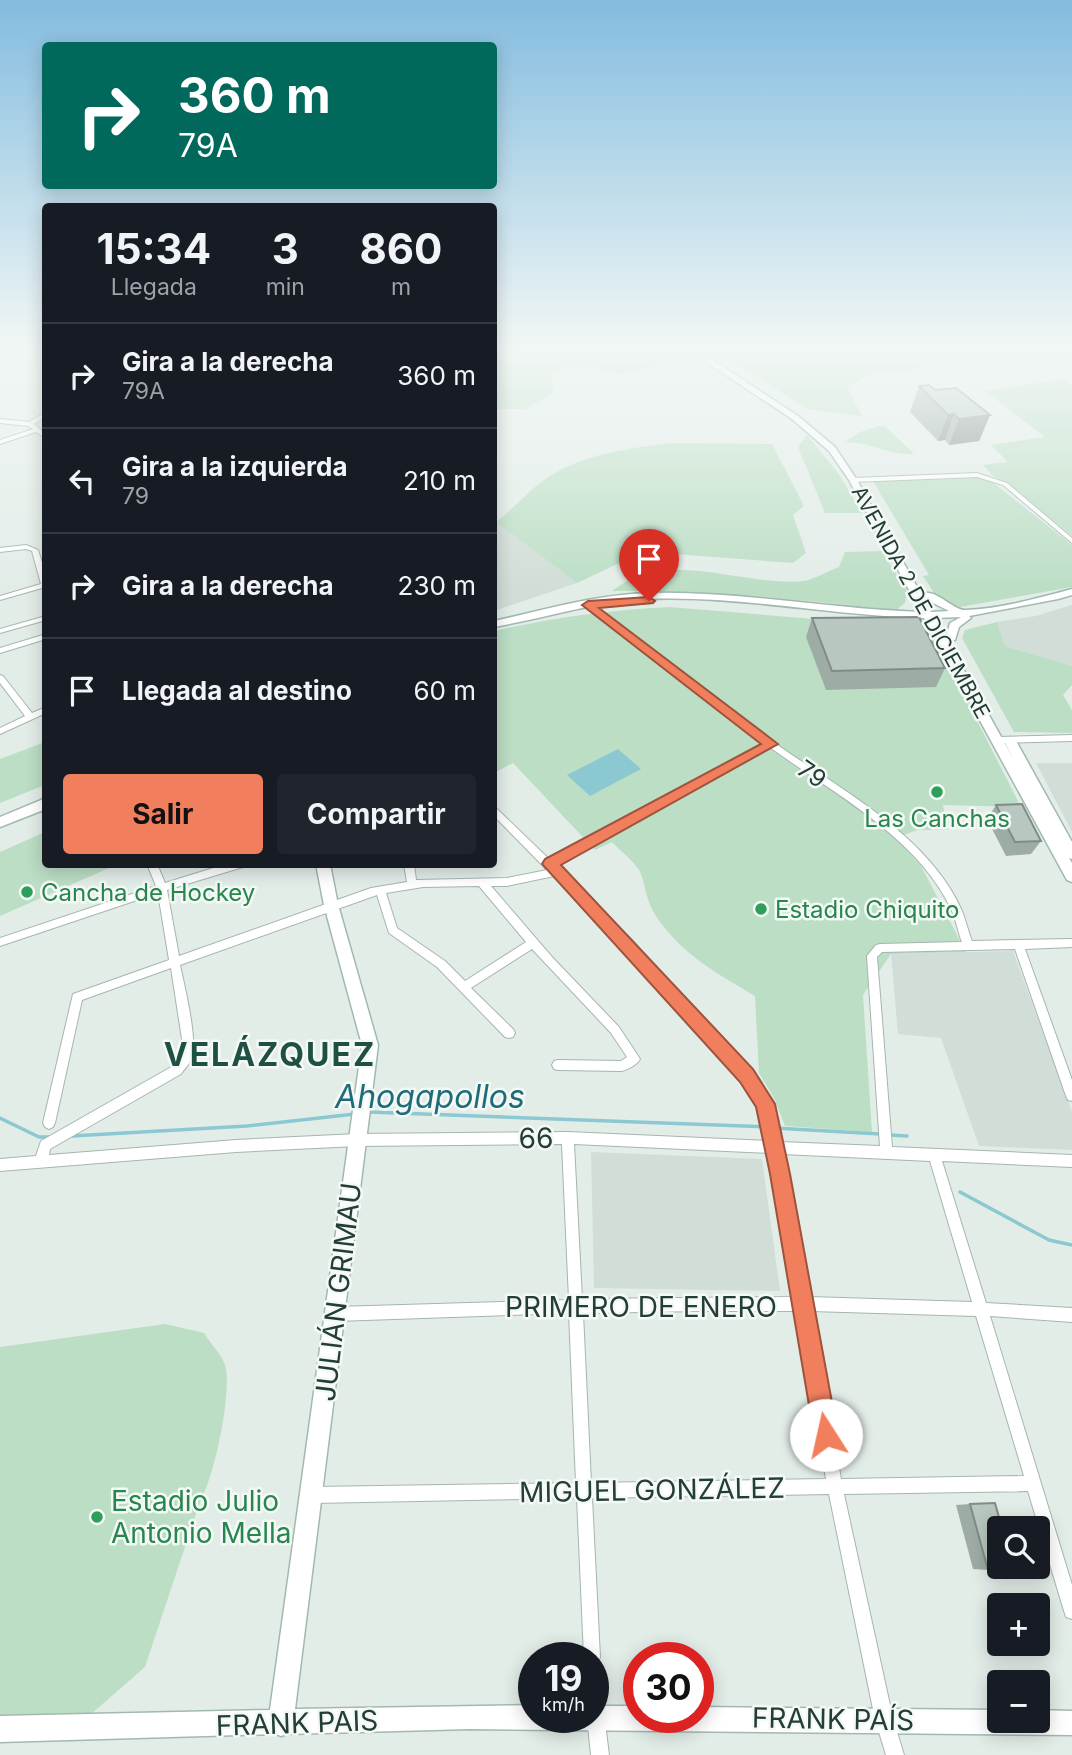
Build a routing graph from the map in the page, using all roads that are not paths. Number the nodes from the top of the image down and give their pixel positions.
1 (809, 428) edge
2 (817, 428) edge
3 (37, 429) joint
4 (42, 433) edge
5 (0, 442) edge
6 (858, 480) junction
7 (1072, 541) edge
8 (0, 550) edge
9 (42, 556) edge
10 (35, 557) junction
11 (42, 578) edge
12 (42, 588) edge
13 (1071, 595) edge
14 (922, 597) junction
15 (0, 598) edge
16 (590, 605) junction
17 (965, 615) junction
18 (901, 617) junction
19 (934, 617) junction
20 (42, 619) edge
21 (497, 623) edge
22 (0, 631) edge
23 (42, 637) edge
24 (947, 639) junction
25 (0, 651) edge
26 (0, 678) edge
27 (42, 712) edge
28 (30, 718) junction
29 (0, 732) edge
30 (1072, 738) edge
31 (1004, 739) junction
32 (771, 744) junction
33 (42, 805) edge
34 (497, 814) edge
35 (0, 822) edge
36 (1072, 854) edge
37 (154, 868) edge
38 (226, 868) edge
39 (324, 868) edge
40 (410, 868) edge
41 (554, 868) junction
42 (1072, 876) edge
43 (412, 884) junction
44 (483, 884) junction
45 (162, 887) junction
46 (380, 890) junction
47 (331, 905) junction
48 (0, 942) edge
49 (533, 943) junction
50 (1072, 943) edge
51 (1018, 944) junction
52 (968, 946) junction
53 (175, 962) junction
54 (464, 987) junction
55 (509, 1033) dead end
56 (558, 1065) dead end
57 (1072, 1096) edge
58 (49, 1123) dead end
59 (360, 1124) junction
60 (772, 1134) junction
61 (568, 1138) junction
62 (886, 1153) junction
63 (934, 1154) junction
64 (1072, 1161) edge
65 (41, 1162) junction
66 (0, 1165) edge
67 (575, 1305) junction
68 (804, 1306) junction
69 (982, 1308) junction
70 (336, 1314) junction
71 (1072, 1315) edge
72 (1032, 1483) junction
73 (835, 1487) junction
74 (584, 1491) junction
75 (313, 1495) junction
76 (1072, 1611) edge
77 (591, 1642) edge
78 (518, 1717) edge
79 (609, 1718) edge
80 (884, 1719) junction
81 (1072, 1723) edge
82 (281, 1724) junction
83 (0, 1728) edge
84 (596, 1733) edge
85 (600, 1755) edge
86 (895, 1755) edge

1 - 6 main road, AVENIDA 2 DE DICIEMBRE
2 - 6 main road, AVENIDA 2 DE DICIEMBRE
3 - 4 street
3 - 5 street
6 - 7 street
6 - 14 main road, AVENIDA 2 DE DICIEMBRE
8 - 10 street
9 - 10 street
10 - 11 street
12 - 15 street
13 - 17 main road
14 - 17 main road
14 - 18 main road
14 - 19 main road, AVENIDA 2 DE DICIEMBRE
16 - 18 main road
16 - 21 main road
16 - 32 street, 79
17 - 19 main road
17 - 24 main road
18 - 19 main road
18 - 24 main road
19 - 24 main road, AVENIDA 2 DE DICIEMBRE
20 - 22 street
23 - 25 street
24 - 31 main road, AVENIDA 2 DE DICIEMBRE
26 - 28 street
27 - 28 street
28 - 29 street
30 - 31 street
31 - 36 main road, AVENIDA 2 DE DICIEMBRE
31 - 42 main road, AVENIDA 2 DE DICIEMBRE
32 - 41 street
32 - 52 street, 79
33 - 35 main road
34 - 41 street
37 - 45 street
38 - 45 street
39 - 47 main road, JULIÁN GRIMAU
40 - 43 street
41 - 44 street
41 - 60 street
43 - 44 street
43 - 46 street
44 - 49 street
45 - 48 street
45 - 53 street
46 - 47 street
46 - 54 street
47 - 53 street
47 - 59 main road, JULIÁN GRIMAU
49 - 54 street
49 - 56 street
50 - 51 street
51 - 52 street
51 - 57 street
52 - 62 street
53 - 58 street
53 - 65 street
54 - 55 street
59 - 61 street, 66
59 - 65 street, 66
59 - 70 main road, JULIÁN GRIMAU
60 - 61 street, 66
60 - 62 street, 66
60 - 68 street
61 - 67 street
62 - 63 street, 66
63 - 64 street, 66
63 - 69 street
65 - 66 street, 66
67 - 68 street, PRIMERO DE ENERO
67 - 70 street, PRIMERO DE ENERO
67 - 74 street
68 - 69 street, PRIMERO DE ENERO
68 - 73 street
69 - 71 street, PRIMERO DE ENERO
69 - 72 street
70 - 75 main road, JULIÁN GRIMAU
72 - 73 street, MIGUEL GONZÁLEZ
72 - 76 street
73 - 74 street, MIGUEL GONZÁLEZ
73 - 80 street
74 - 75 street, MIGUEL GONZÁLEZ
74 - 77 street
75 - 82 main road, JULIÁN GRIMAU
78 - 82 main road, FRANK PAIS
79 - 80 main road, FRANK PAÍS
80 - 81 main road, FRANK PAÍS
80 - 86 street
82 - 83 main road, FRANK PAIS
84 - 85 street

